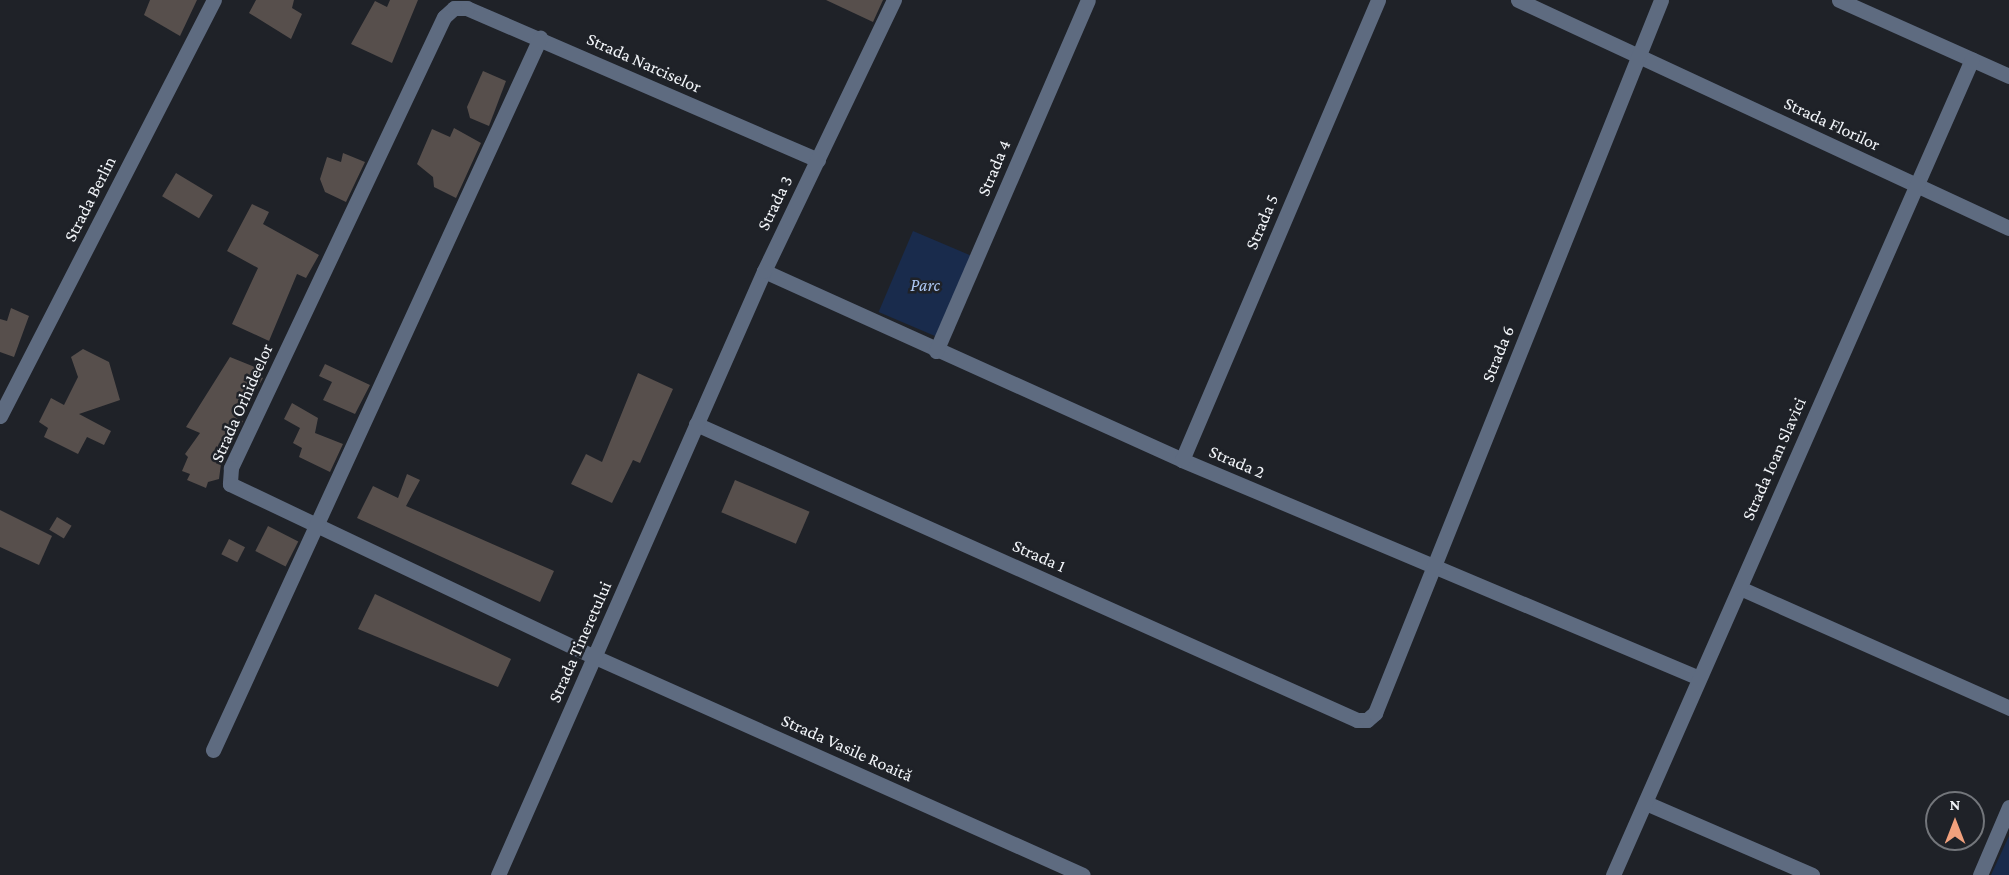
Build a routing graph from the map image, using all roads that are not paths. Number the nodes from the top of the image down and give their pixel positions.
1 (214, 0) edge
2 (894, 0) edge
3 (1088, 0) edge
4 (1378, 0) edge
5 (1518, 0) edge
6 (1660, 0) edge
7 (1839, 0) edge
8 (454, 8) joint
9 (540, 38) junction
10 (1638, 56) junction
11 (1972, 59) junction
12 (2009, 76) edge
13 (818, 160) junction
14 (1915, 184) junction
15 (2009, 228) edge
16 (764, 271) junction
17 (936, 351) junction
18 (0, 417) edge
19 (696, 424) junction
20 (1182, 460) junction
21 (318, 527) junction
22 (1433, 568) junction
23 (1740, 588) junction
24 (595, 657) junction
25 (1699, 678) junction
26 (2009, 708) edge
27 (1367, 720) joint
28 (213, 750) dead end
29 (1646, 803) junction
30 (2009, 807) edge
31 (498, 875) edge
32 (1083, 875) edge
33 (1613, 875) edge
34 (1812, 875) edge
35 (1980, 875) edge

1 - 18 street, Strada Berlin
2 - 13 street, Strada 3
3 - 17 street, Strada 4
4 - 20 street, Strada 5
5 - 10 street, Strada Florilor
6 - 10 street, Strada 6
7 - 11 street
8 - 9 street, Strada Narciselor
8 - 21 street, Strada Orhideelor
9 - 13 street, Strada Narciselor
9 - 21 street
10 - 14 street, Strada Florilor
10 - 22 street, Strada 6
11 - 12 street
11 - 14 street, Strada Ioan Slavici
13 - 16 street, Strada 3
14 - 15 street, Strada Florilor
14 - 23 street, Strada Ioan Slavici
16 - 17 street, Strada 2
16 - 19 street, Strada 3
17 - 20 street, Strada 2
19 - 24 street, Strada Tineretului
19 - 27 street, Strada 1
20 - 22 street, Strada 2
21 - 24 street, Strada Orhideelor
21 - 28 street
22 - 25 street, Strada 2
22 - 27 street, Strada 6
23 - 25 street, Strada Ioan Slavici
23 - 26 street
24 - 31 street, Strada Tineretului
24 - 32 street, Strada Vasile Roaită
25 - 29 street, Strada Ioan Slavici
29 - 33 street, Strada Ioan Slavici
29 - 34 street
30 - 35 street

